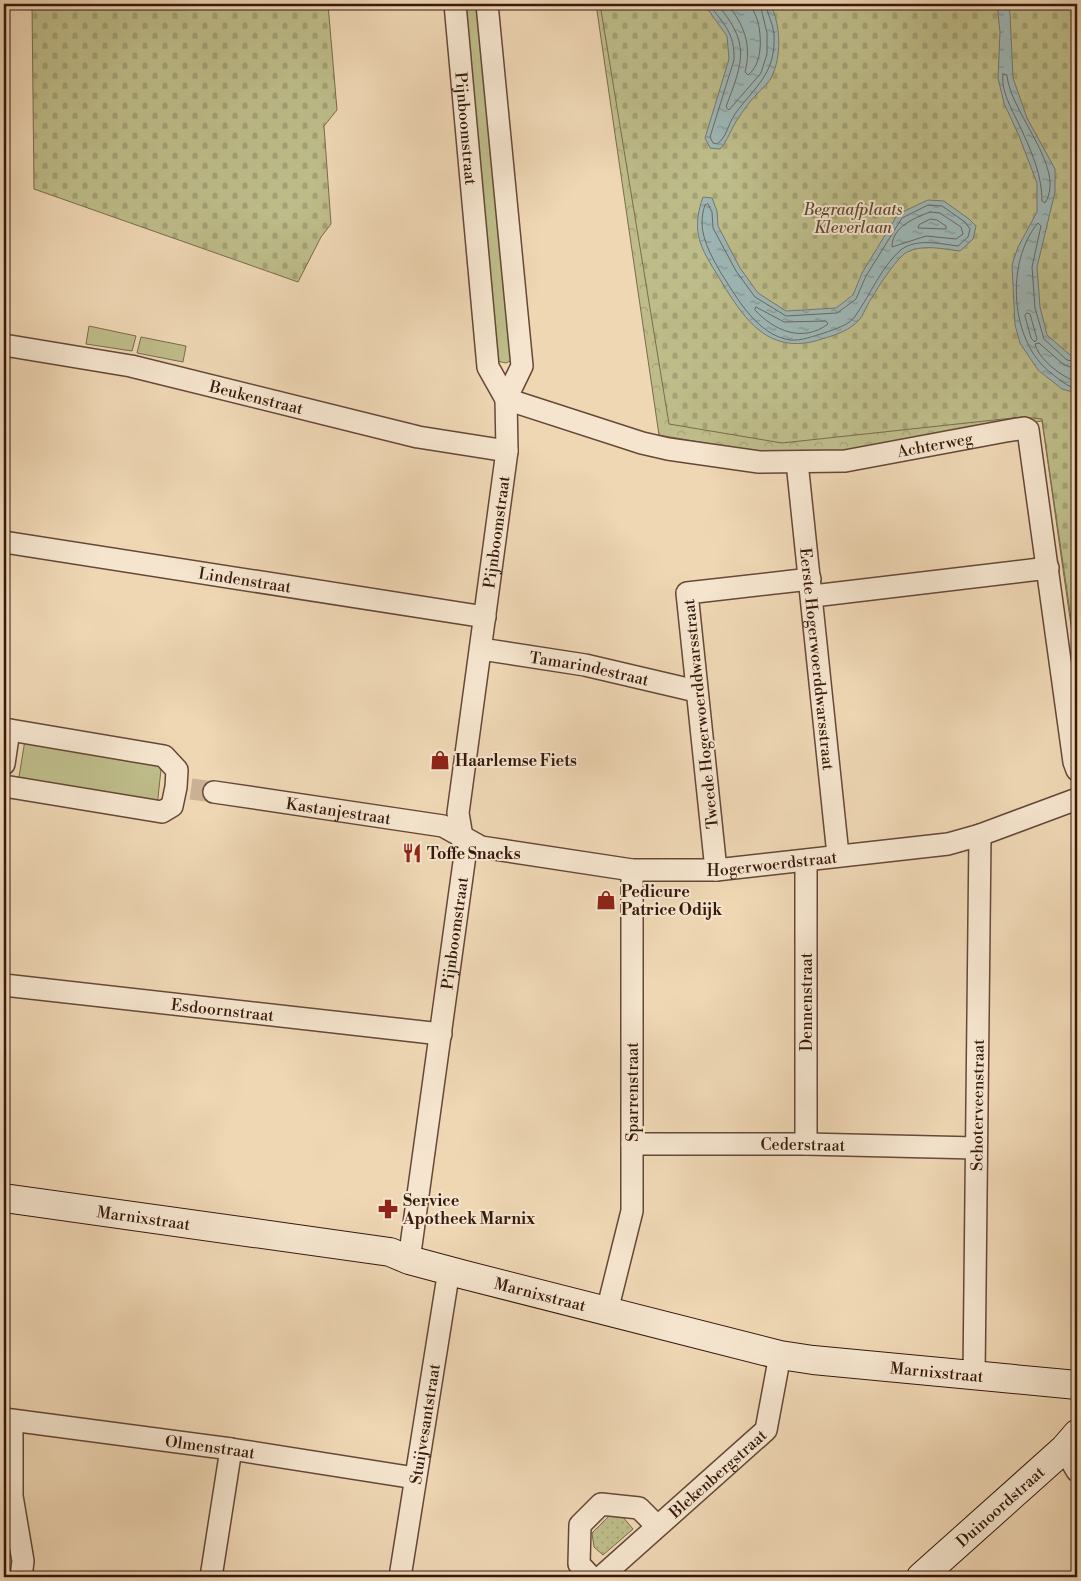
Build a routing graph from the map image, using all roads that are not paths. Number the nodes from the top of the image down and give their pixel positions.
1 (455, 4) edge
2 (487, 4) edge
3 (4, 345) edge
4 (506, 399) junction
5 (507, 451) junction
6 (798, 462) junction
7 (4, 542) edge
8 (1048, 568) junction
9 (812, 587) junction
10 (485, 617) junction
11 (481, 649) junction
12 (696, 691) junction
13 (6, 730) edge
14 (4, 764) edge
15 (1077, 770) edge
16 (4, 786) edge
17 (214, 792) tunnel mouth
18 (1077, 800) edge
19 (980, 835) junction
20 (462, 836) junction
21 (838, 855) junction
22 (806, 861) junction
23 (632, 870) junction
24 (716, 870) junction
25 (4, 985) edge
26 (441, 1034) junction
27 (632, 1144) junction
28 (806, 1144) junction
29 (976, 1148) junction
30 (4, 1198) edge
31 (409, 1260) junction
32 (448, 1270) junction
33 (606, 1311) junction
34 (780, 1355) junction
35 (974, 1376) junction
36 (1077, 1385) edge
37 (8, 1420) edge
38 (231, 1449) junction
39 (1073, 1451) edge
40 (415, 1478) junction
41 (657, 1526) junction
42 (21, 1577) edge
43 (211, 1577) edge
44 (400, 1577) edge
45 (591, 1577) edge
46 (601, 1577) edge
47 (921, 1577) edge

1 - 4 street, Pijnboomstraat
2 - 4 street, Pijnboomstraat
3 - 5 street, Beukenstraat
4 - 5 street, Pijnboomstraat
4 - 6 street, Achterweg
5 - 10 street, Pijnboomstraat
6 - 8 street, Achterweg
6 - 9 street, Eerste Hogerwoerddwarsstraat
7 - 10 street, Lindenstraat
8 - 9 street, Tweede Hogerwoerddwarsstraat
8 - 15 street, Achterweg
9 - 12 street, Tweede Hogerwoerddwarsstraat
9 - 21 street, Eerste Hogerwoerddwarsstraat
10 - 11 street, Pijnboomstraat
11 - 12 street, Tamarindestraat
11 - 20 street, Pijnboomstraat
12 - 24 street, Tweede Hogerwoerddwarsstraat
13 - 14 street
13 - 16 street
17 - 20 street, Kastanjestraat
18 - 19 street, Hogerwoerdstraat
19 - 21 street, Hogerwoerdstraat
19 - 29 street, Schoterveenstraat
20 - 23 street, Hogerwoerdstraat
20 - 26 street, Pijnboomstraat
21 - 22 street, Hogerwoerdstraat
22 - 24 street, Hogerwoerdstraat
22 - 28 street, Dennenstraat
23 - 24 street, Hogerwoerdstraat
23 - 27 street, Sparrenstraat
25 - 26 street, Esdoornstraat
26 - 31 street, Pijnboomstraat
27 - 28 street, Cederstraat
27 - 33 street, Sparrenstraat
28 - 29 street, Cederstraat
29 - 35 street, Schoterveenstraat
30 - 31 street, Marnixstraat
31 - 32 street, Marnixstraat
32 - 33 street, Marnixstraat
32 - 40 street, Stuijvesantstraat
33 - 34 street, Marnixstraat
34 - 35 street, Marnixstraat
34 - 41 street, Blekenbergstraat
35 - 36 street, Marnixstraat
37 - 38 street, Olmenstraat
37 - 42 street
38 - 40 street, Olmenstraat
38 - 43 street
39 - 47 street, Duinoordstraat
40 - 44 street, Stuijvesantstraat
41 - 45 street
41 - 46 street, Blekenbergstraat

